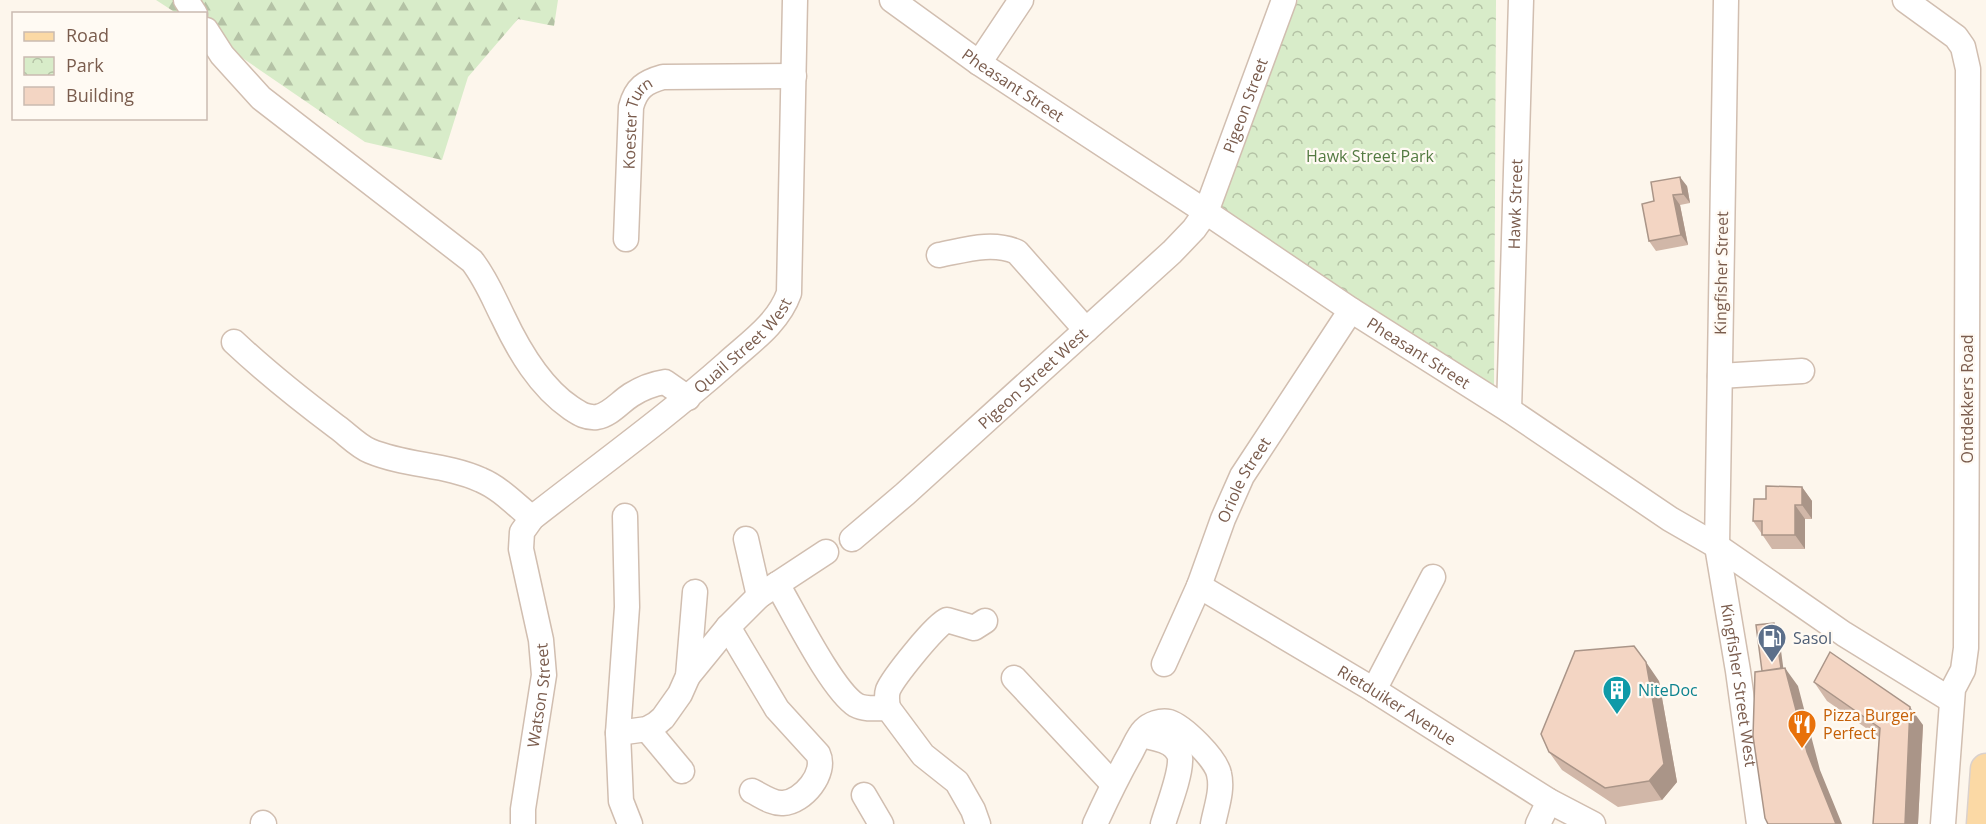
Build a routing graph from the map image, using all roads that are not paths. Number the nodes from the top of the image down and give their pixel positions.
1 (795, 0) edge
2 (892, 0) edge
3 (1021, 0) edge
4 (1284, 0) edge
5 (1521, 0) edge
6 (1726, 0) edge
7 (1905, 0) edge
8 (207, 32) edge
9 (979, 63) junction
10 (783, 76) junction
11 (1206, 212) junction
12 (626, 240) dead end
13 (939, 255) dead end
14 (1351, 310) junction
15 (1086, 330) junction
16 (234, 342) dead end
17 (1802, 371) dead end
18 (1720, 376) junction
19 (688, 398) junction
20 (1509, 410) junction
21 (625, 516) dead end
22 (527, 525) junction
23 (746, 539) dead end
24 (852, 539) dead end
25 (1717, 546) junction
26 (826, 552) dead end
27 (1433, 577) dead end
28 (1199, 586) junction
29 (768, 590) junction
30 (695, 592) dead end
31 (985, 621) dead end
32 (728, 627) junction
33 (1164, 664) dead end
34 (688, 676) junction
35 (1014, 678) dead end
36 (1374, 690) junction
37 (1951, 700) junction
38 (888, 708) junction
39 (647, 729) junction
40 (618, 733) junction
41 (1141, 735) junction
42 (1986, 769) edge
43 (682, 771) dead end
44 (1113, 784) junction
45 (752, 791) dead end
46 (864, 795) dead end
47 (1549, 801) junction
48 (523, 824) edge
49 (630, 824) edge
50 (881, 824) edge
51 (978, 824) edge
52 (1095, 824) edge
53 (1163, 824) edge
54 (1213, 824) edge
55 (1538, 824) edge
56 (1593, 824) edge
57 (1759, 824) edge
58 (1942, 824) edge
59 (1982, 824) edge

1 - 10 street, Quail Street West
2 - 9 street, Pheasant Street
3 - 9 street
4 - 11 street, Pigeon Street
5 - 20 street, Hawk Street
6 - 18 street, Kingfisher Street
7 - 37 street, Ontdekkers Road
8 - 19 street
9 - 11 street, Pheasant Street
10 - 12 street, Koester Turn
10 - 19 street, Quail Street West
11 - 14 street, Pheasant Street
11 - 15 street, Pigeon Street West
13 - 15 street
14 - 20 street, Pheasant Street
14 - 28 street, Oriole Street
15 - 24 street, Pigeon Street West
16 - 22 street
17 - 18 street
18 - 25 street, Kingfisher Street
19 - 22 street, Quail Street West
20 - 25 street, Pheasant Street
21 - 40 street
22 - 48 street, Watson Street
23 - 29 street
25 - 37 street, Pheasant Street
25 - 57 street, Kingfisher Street West
26 - 29 street
27 - 36 street
28 - 33 street, Oriole Street
28 - 36 street, Rietduiker Avenue
29 - 32 street
29 - 38 street
30 - 34 street
31 - 38 street
32 - 34 street
32 - 45 street
34 - 39 street
35 - 44 street
36 - 47 street, Rietduiker Avenue
37 - 58 street, Ontdekkers Road
38 - 51 street
39 - 40 street
39 - 43 street
40 - 49 street
41 - 44 street
41 - 53 street
41 - 54 street
42 - 59 main road
44 - 52 street
46 - 50 street
47 - 55 street
47 - 56 street, Rietduiker Avenue

